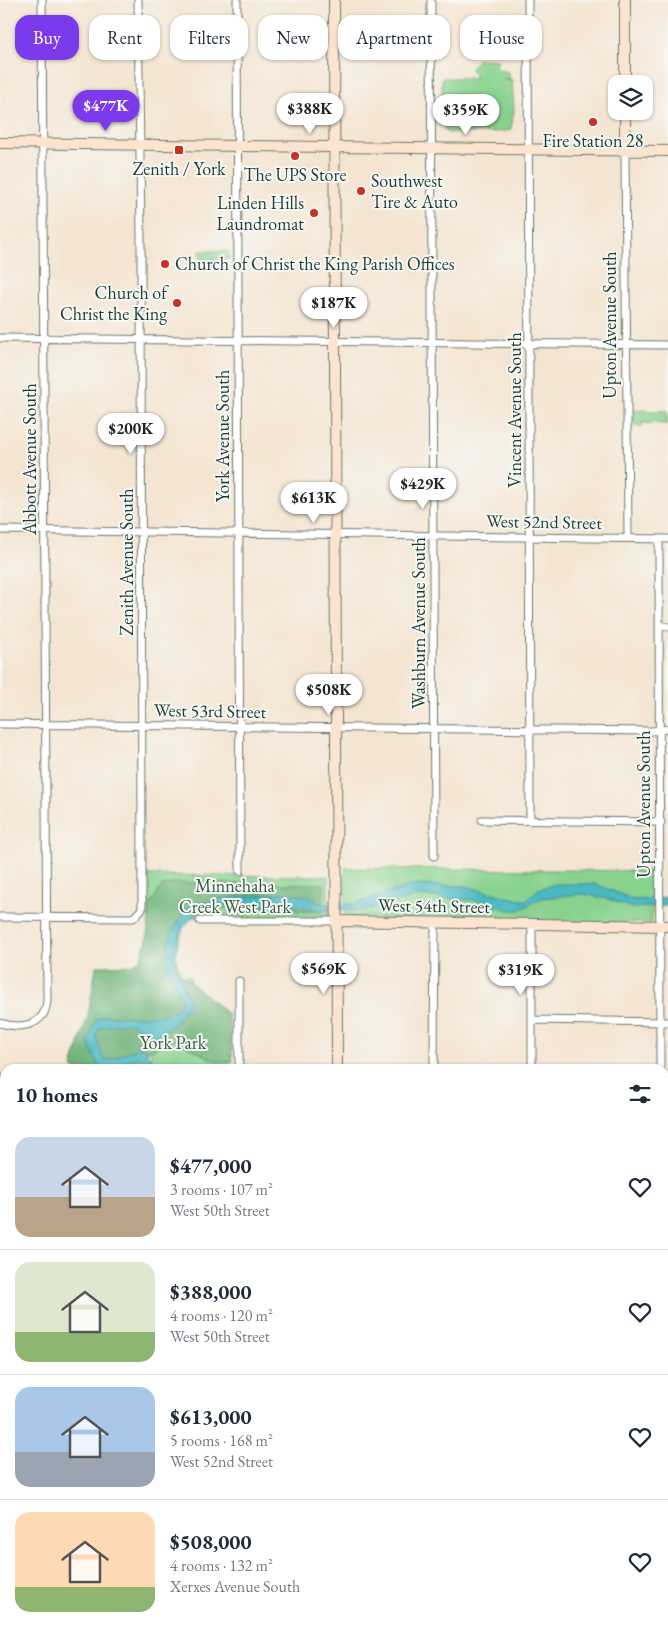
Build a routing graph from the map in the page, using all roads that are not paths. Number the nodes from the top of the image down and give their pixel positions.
1 (42, 0) edge
2 (138, 0) edge
3 (237, 0) edge
4 (334, 0) edge
5 (431, 0) edge
6 (528, 0) edge
7 (625, 0) edge
8 (625, 75) edge
9 (625, 120) edge
10 (0, 143) edge
11 (43, 144) junction
12 (140, 145) junction
13 (237, 146) junction
14 (334, 147) junction
15 (431, 148) junction
16 (527, 148) junction
17 (625, 150) junction
18 (668, 151) edge
19 (0, 338) edge
20 (45, 338) junction
21 (141, 338) junction
22 (238, 340) junction
23 (334, 340) junction
24 (433, 342) junction
25 (530, 344) junction
26 (627, 344) junction
27 (668, 345) edge
28 (0, 530) edge
29 (45, 530) junction
30 (142, 532) junction
31 (239, 533) junction
32 (335, 535) junction
33 (434, 536) junction
34 (530, 537) junction
35 (628, 538) junction
36 (659, 539) junction
37 (668, 539) edge
38 (660, 626) junction
39 (668, 627) edge
40 (0, 724) edge
41 (47, 724) junction
42 (143, 725) junction
43 (240, 726) junction
44 (337, 727) junction
45 (434, 728) junction
46 (659, 729) junction
47 (530, 730) junction
48 (668, 730) edge
49 (482, 820) dead end
50 (530, 821) junction
51 (661, 822) junction
52 (434, 856) dead end
53 (240, 871) dead end
54 (664, 884) edge
55 (336, 916) junction
56 (0, 917) edge
57 (48, 918) junction
58 (200, 921) dead end
59 (435, 922) junction
60 (532, 924) junction
61 (664, 926) edge
62 (239, 981) dead end
63 (532, 1020) junction
64 (0, 1022) edge
65 (664, 1022) edge
66 (239, 1064) edge
67 (337, 1064) edge
68 (434, 1064) edge
69 (532, 1064) edge
70 (660, 1064) edge

1 - 11 street, Abbott Avenue South
2 - 12 street, Zenith Avenue South
3 - 13 street, York Avenue South
4 - 14 street
5 - 15 street, Washburn Avenue South
6 - 16 street, Vincent Avenue South
7 - 8 street
9 - 17 street, Upton Avenue South
10 - 11 street
11 - 12 street
11 - 20 street, Abbott Avenue South
12 - 13 street
12 - 21 street, Zenith Avenue South
13 - 14 street
13 - 22 street, York Avenue South
14 - 15 street
14 - 23 street
15 - 16 street
15 - 24 street, Washburn Avenue South
16 - 17 street
16 - 25 street, Vincent Avenue South
17 - 18 street
17 - 26 street, Upton Avenue South
19 - 20 street
20 - 21 street
20 - 29 street, Abbott Avenue South
21 - 22 street
21 - 30 street, Zenith Avenue South
22 - 23 street
22 - 31 street, York Avenue South
23 - 24 street
23 - 32 street
24 - 25 street
24 - 33 street, Washburn Avenue South
25 - 26 street
25 - 34 street, Vincent Avenue South
26 - 27 street
26 - 35 street, Upton Avenue South
28 - 29 street, West 52nd Street
29 - 30 street, West 52nd Street
29 - 41 street, Abbott Avenue South
30 - 31 street, West 52nd Street
30 - 42 street, Zenith Avenue South
31 - 32 street, West 52nd Street
31 - 43 street, York Avenue South
32 - 33 street, West 52nd Street
32 - 44 street
33 - 34 street, West 52nd Street
33 - 45 street, Washburn Avenue South
34 - 35 street, West 52nd Street
34 - 47 street, Vincent Avenue South
35 - 36 street, West 52nd Street
36 - 37 street, West 52nd Street
36 - 38 street, Upton Avenue South
38 - 39 street
38 - 46 street, Upton Avenue South
40 - 41 street, West 53rd Street
41 - 42 street, West 53rd Street
41 - 57 street, Abbott Avenue South
42 - 43 street, West 53rd Street
42 - 57 street, Zenith Avenue South
43 - 44 street, West 53rd Street
43 - 53 street, York Avenue South
44 - 45 street, West 53rd Street
44 - 55 street
45 - 47 street, West 53rd Street
45 - 52 street, Washburn Avenue South
46 - 47 street, West 53rd Street
46 - 48 street, West 53rd Street
46 - 51 street, Upton Avenue South
47 - 50 street, Vincent Avenue South
49 - 50 street
50 - 51 street
51 - 54 street, Upton Avenue South
54 - 61 street, Upton Avenue South
55 - 58 street, West 54th Street
55 - 59 street, West 54th Street
55 - 67 street
56 - 57 street
57 - 64 street, Abbott Avenue South
59 - 60 street, West 54th Street
59 - 68 street
60 - 61 street, West 54th Street
60 - 63 street
61 - 65 street, Upton Avenue South
62 - 66 street
63 - 65 street
63 - 69 street
65 - 70 street, Upton Avenue South

